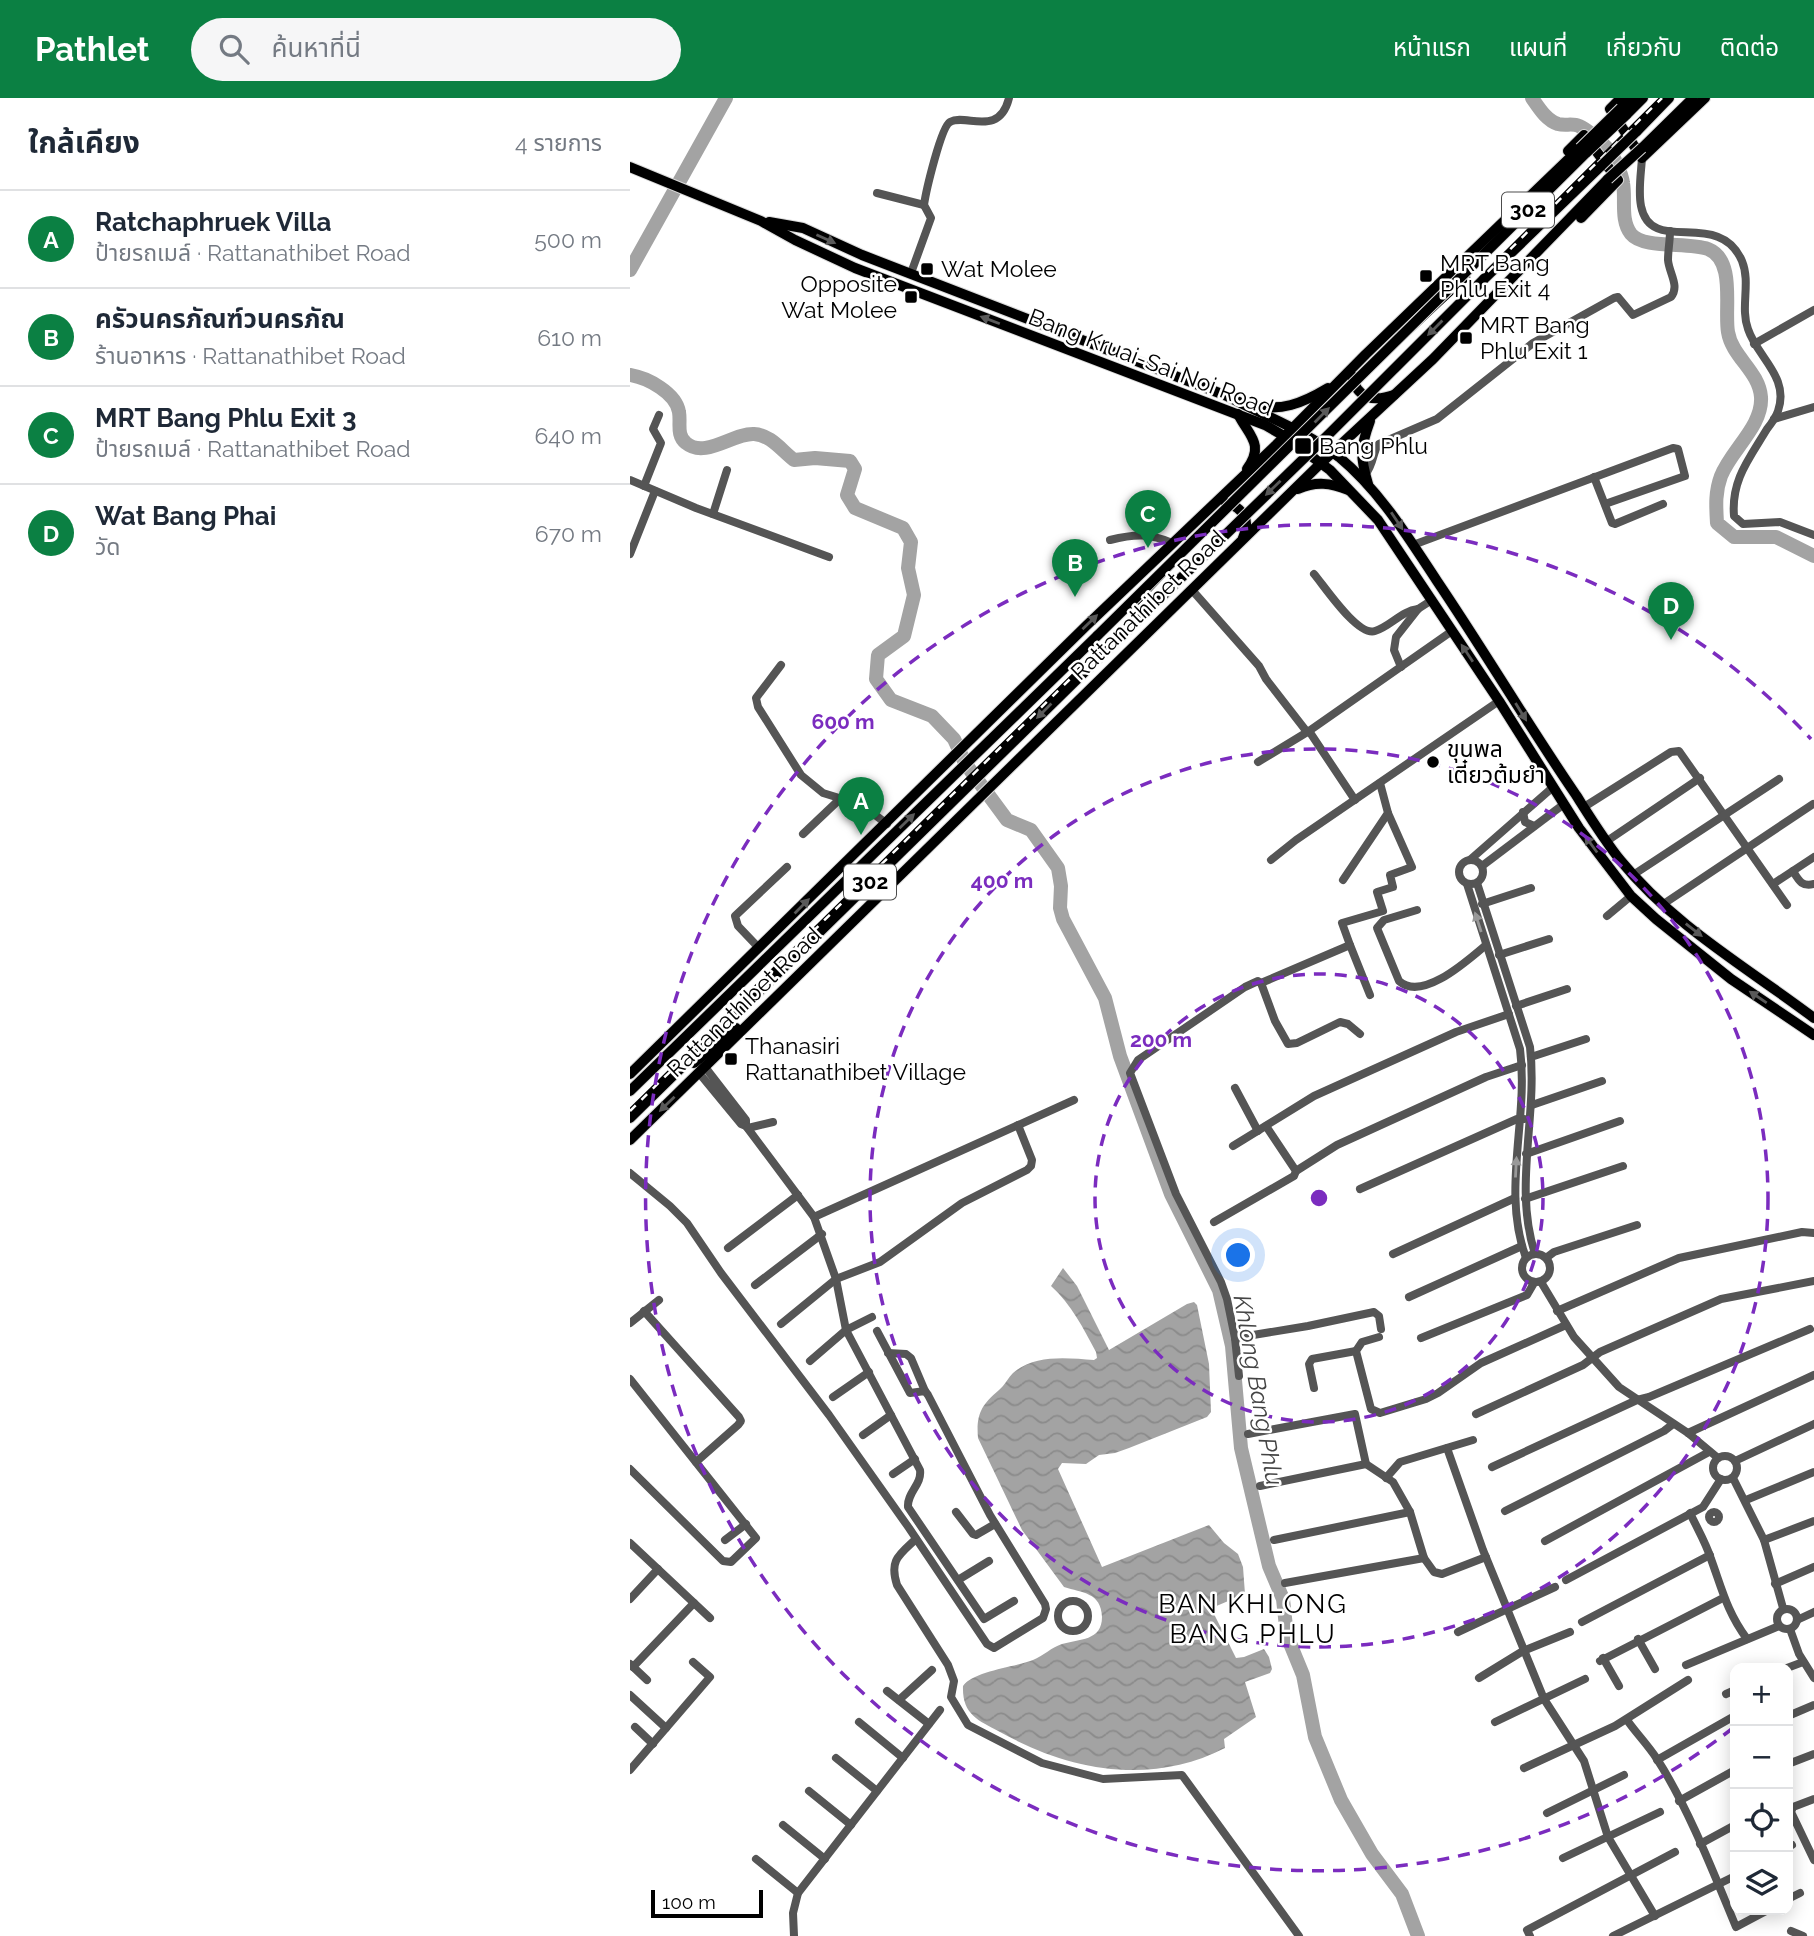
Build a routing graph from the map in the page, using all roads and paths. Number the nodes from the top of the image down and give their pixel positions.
1 (1009, 98) edge
2 (1632, 98) edge
3 (1643, 98) edge
4 (1669, 98) edge
5 (1693, 98) edge
6 (1705, 98) edge
7 (1623, 107) edge
8 (1583, 150) junction
9 (1642, 153) junction
10 (630, 167) edge
11 (877, 193) dead end
12 (924, 205) junction
13 (761, 221) junction
14 (1670, 234) junction
15 (1489, 237) junction
16 (1521, 270) junction
17 (911, 273) junction
18 (906, 288) junction
19 (1814, 310) edge
20 (1754, 344) junction
21 (1359, 360) junction
22 (1342, 379) junction
23 (1398, 394) junction
24 (1227, 396) junction
25 (1814, 407) edge
26 (1238, 414) junction
27 (659, 415) dead end
28 (1371, 417) junction
29 (1773, 419) junction
30 (1288, 432) junction
31 (1333, 452) junction
32 (1321, 463) junction
33 (727, 470) dead end
34 (1361, 474) junction
35 (1594, 477) junction
36 (630, 480) edge
37 (644, 486) junction
38 (1348, 488) junction
39 (655, 491) junction
40 (1228, 491) junction
41 (1293, 492) junction
42 (1605, 504) junction
43 (1663, 504) dead end
44 (1206, 511) junction
45 (713, 514) junction
46 (1814, 535) edge
47 (1110, 540) dead end
48 (1172, 543) junction
49 (1413, 545) junction
50 (1236, 547) junction
51 (630, 554) edge
52 (829, 557) dead end
53 (1314, 574) dead end
54 (1192, 590) junction
55 (1432, 600) junction
56 (1419, 609) junction
57 (1452, 631) junction
58 (781, 665) dead end
59 (1401, 667) junction
60 (1499, 701) junction
61 (1308, 732) junction
62 (1258, 762) dead end
63 (1700, 778) junction
64 (1779, 779) dead end
65 (1380, 783) junction
66 (1552, 788) junction
67 (841, 798) junction
68 (1355, 800) junction
69 (1564, 804) junction
70 (1813, 804) edge
71 (1584, 807) junction
72 (1523, 812) junction
73 (1388, 813) junction
74 (1724, 814) junction
75 (887, 824) junction
76 (1534, 827) junction
77 (803, 834) dead end
78 (1607, 841) junction
79 (1747, 848) junction
80 (1814, 857) edge
81 (1471, 859) junction
82 (1270, 860) dead end
83 (1482, 866) junction
84 (787, 867) dead end
85 (1793, 872) junction
86 (1633, 875) junction
87 (1343, 880) dead end
88 (1472, 883) junction
89 (1773, 884) junction
90 (1814, 884) edge
91 (1531, 888) dead end
92 (1631, 895) junction
93 (1482, 904) junction
94 (1662, 905) junction
95 (1787, 905) dead end
96 (1417, 910) dead end
97 (1607, 916) dead end
98 (773, 935) junction
99 (1549, 939) dead end
100 (1350, 945) junction
101 (1486, 945) junction
102 (759, 948) junction
103 (1499, 955) junction
104 (799, 976) junction
105 (1261, 983) junction
106 (1567, 989) dead end
107 (1370, 995) dead end
108 (1516, 1006) junction
109 (1509, 1014) junction
110 (1814, 1018) edge
111 (1360, 1034) dead end
112 (1814, 1035) edge
113 (1586, 1039) dead end
114 (1531, 1057) junction
115 (1522, 1065) junction
116 (702, 1070) junction
117 (630, 1074) edge
118 (1602, 1081) dead end
119 (1236, 1088) dead end
120 (630, 1091) edge
121 (1074, 1100) dead end
122 (1532, 1105) junction
123 (639, 1110) junction
124 (630, 1118) edge
125 (1525, 1119) junction
126 (1620, 1121) dead end
127 (773, 1122) dead end
128 (1018, 1125) junction
129 (747, 1127) junction
130 (1262, 1128) junction
131 (630, 1140) edge
132 (1233, 1146) dead end
133 (1526, 1154) junction
134 (1623, 1166) dead end
135 (1296, 1171) junction
136 (630, 1173) edge
137 (1360, 1189) dead end
138 (798, 1195) junction
139 (1515, 1198) junction
140 (1525, 1199) junction
141 (814, 1217) junction
142 (1214, 1222) dead end
143 (1637, 1225) dead end
144 (1814, 1233) edge
145 (822, 1234) junction
146 (1522, 1246) junction
147 (728, 1248) dead end
148 (1393, 1254) dead end
149 (1531, 1256) junction
150 (1546, 1258) junction
151 (836, 1279) junction
152 (1814, 1281) edge
153 (1537, 1283) junction
154 (754, 1285) dead end
155 (1409, 1297) dead end
156 (659, 1300) dead end
157 (645, 1311) junction
158 (1557, 1311) junction
159 (872, 1317) dead end
160 (630, 1323) edge
161 (781, 1324) dead end
162 (1566, 1325) junction
163 (1810, 1329) dead end
164 (845, 1330) junction
165 (877, 1331) dead end
166 (1235, 1338) junction
167 (1421, 1338) dead end
168 (1356, 1351) junction
169 (888, 1353) junction
170 (1592, 1358) junction
171 (810, 1361) dead end
172 (869, 1372) junction
173 (1814, 1375) edge
174 (1239, 1376) dead end
175 (630, 1379) edge
176 (1314, 1388) dead end
177 (925, 1391) junction
178 (833, 1397) dead end
179 (1637, 1400) junction
180 (1476, 1414) dead end
181 (891, 1415) junction
182 (1673, 1424) junction
183 (1814, 1424) edge
184 (1688, 1433) junction
185 (1248, 1434) dead end
186 (863, 1435) dead end
187 (1473, 1440) dead end
188 (1447, 1448) junction
189 (1709, 1452) junction
190 (1718, 1458) junction
191 (915, 1459) junction
192 (1735, 1461) junction
193 (696, 1462) junction
194 (1366, 1464) junction
195 (1492, 1467) dead end
196 (630, 1469) edge
197 (1814, 1472) edge
198 (893, 1474) dead end
199 (1386, 1478) junction
200 (1733, 1478) junction
201 (1721, 1479) junction
202 (1260, 1486) dead end
203 (1746, 1500) junction
204 (1505, 1511) dead end
205 (1410, 1512) junction
206 (957, 1513) dead end
207 (1690, 1513) junction
208 (1814, 1521) edge
209 (746, 1524) junction
210 (995, 1524) junction
211 (916, 1539) junction
212 (725, 1540) dead end
213 (1274, 1540) dead end
214 (1765, 1540) junction
215 (1545, 1541) dead end
216 (630, 1543) edge
217 (1710, 1555) junction
218 (1486, 1557) junction
219 (1424, 1558) junction
220 (989, 1560) dead end
221 (1814, 1567) edge
222 (658, 1569) junction
223 (958, 1580) junction
224 (1566, 1580) dead end
225 (1285, 1583) dead end
226 (1775, 1584) junction
227 (1555, 1587) dead end
228 (1723, 1598) junction
229 (630, 1599) edge
230 (1014, 1601) dead end
231 (694, 1603) junction
232 (1783, 1608) junction
233 (1506, 1609) junction
234 (1814, 1612) edge
235 (1045, 1615) junction
236 (1059, 1616) dead end
237 (710, 1618) dead end
238 (1797, 1620) junction
239 (1582, 1622) dead end
240 (1779, 1626) junction
241 (1790, 1629) junction
242 (1458, 1632) dead end
243 (1570, 1632) dead end
244 (1638, 1639) junction
245 (1747, 1639) junction
246 (1523, 1651) junction
247 (693, 1662) dead end
248 (1803, 1662) junction
249 (632, 1665) edge
250 (1686, 1665) dead end
251 (1793, 1666) edge
252 (1655, 1669) dead end
253 (932, 1670) dead end
254 (1813, 1673) edge
255 (1479, 1678) dead end
256 (1585, 1679) dead end
257 (647, 1680) dead end
258 (1688, 1680) dead end
259 (1619, 1686) dead end
260 (887, 1690) dead end
261 (1730, 1692) edge
262 (1726, 1694) dead end
263 (630, 1695) edge
264 (1544, 1699) junction
265 (899, 1700) junction
266 (1814, 1705) edge
267 (940, 1710) dead end
268 (1793, 1714) edge
269 (1730, 1719) edge
270 (1627, 1720) junction
271 (859, 1722) dead end
272 (1495, 1722) dead end
273 (929, 1724) junction
274 (635, 1727) dead end
275 (666, 1728) junction
276 (653, 1744) junction
277 (1574, 1745) junction
278 (1814, 1754) edge
279 (836, 1758) dead end
280 (903, 1758) junction
281 (1657, 1760) junction
282 (1793, 1762) edge
283 (1524, 1768) dead end
284 (630, 1770) edge
285 (1730, 1773) edge
286 (1624, 1775) dead end
287 (809, 1791) dead end
288 (877, 1791) junction
289 (1593, 1791) junction
290 (1814, 1799) edge
291 (1679, 1801) junction
292 (1660, 1812) dead end
293 (1547, 1813) dead end
294 (783, 1825) dead end
295 (851, 1825) junction
296 (1730, 1828) edge
297 (1608, 1837) junction
298 (1700, 1844) junction
299 (1675, 1852) dead end
300 (1563, 1858) dead end
301 (756, 1859) dead end
302 (825, 1859) junction
303 (1814, 1860) edge
304 (1630, 1877) junction
305 (1730, 1879) edge
306 (1718, 1885) junction
307 (1800, 1892) dead end
308 (799, 1893) junction
309 (1793, 1896) edge
310 (1730, 1913) edge
311 (1731, 1915) edge
312 (1759, 1915) edge
313 (1655, 1916) junction
314 (1791, 1931) dead end
315 (794, 1936) edge
316 (1298, 1936) edge
317 (1530, 1936) edge
318 (1613, 1936) edge
319 (1802, 1936) edge

1 - 12 street
2 - 7 main road, Rattanathibet Road / 302
3 - 7 main road, Rattanathibet Road / 302
4 -> 123 main road, Rattanathibet Road / 302, bridge
5 - 9 main road, Rattanathibet Road / 302
6 - 9 main road
7 - 8 main road, Rattanathibet Road / 302, bridge
7 - 9 main road
8 - 15 main road, Rattanathibet Road / 302
120 -> 8 main road, Rattanathibet Road / 302, bridge
9 - 14 street
9 - 16 main road, Rattanathibet Road / 302, bridge
10 - 13 main road, Bang Kruai-Sai Noi Road
11 - 12 street
12 - 17 street
13 -> 17 main road, Bang Kruai-Sai Noi Road
13 - 18 main road, Bang Kruai-Sai Noi Road
14 - 20 street
14 - 34 street
15 - 16 main road
15 - 21 main road, Rattanathibet Road / 302
16 - 23 main road, Rattanathibet Road / 302
17 - 18 main road
17 - 24 main road, Bang Kruai-Sai Noi Road
26 -> 18 main road, Bang Kruai-Sai Noi Road
19 - 20 street
20 - 29 street
21 - 22 main road, Rattanathibet Road / 302
21 - 23 main road
22 - 24 main road
22 - 30 main road, Rattanathibet Road / 302
23 - 28 main road, Rattanathibet Road / 302
24 - 30 main road, Bang Kruai-Sai Noi Road
25 - 29 street
26 - 30 main road, Bang Kruai-Sai Noi Road
26 - 40 main road
27 - 37 street
28 - 31 main road, Rattanathibet Road / 302
28 - 34 main road
29 - 46 street
30 - 31 main road, Bang Kruai-Sai Noi Road
30 - 32 main road, Bang Kruai-Sai Noi Road
30 - 40 main road, Rattanathibet Road / 302
31 - 32 main road, Rattanathibet Road / 302
31 - 34 main road, Bang Kruai-Sai Noi Road
32 - 38 main road, Bang Kruai-Sai Noi Road
32 - 41 main road, Rattanathibet Road / 302
33 - 45 street
34 - 38 main road
34 -> 49 main road
35 - 42 street
35 - 42 street
35 - 49 street
36 - 37 street
37 - 39 street
38 - 41 main road
38 - 55 main road, Bang Kruai-Sai Noi Road
39 - 45 street
39 - 51 street
40 - 44 main road, Rattanathibet Road / 302
41 - 50 main road, Rattanathibet Road / 302
42 - 43 street
44 - 48 main road, Rattanathibet Road / 302
44 - 50 main road
45 - 52 street
47 - 48 street
75 -> 48 main road, Rattanathibet Road / 302
49 -> 71 main road
50 - 54 main road, Rattanathibet Road / 302
53 - 56 street
54 - 61 street
54 - 104 main road, Rattanathibet Road / 302
55 - 56 street
55 - 57 main road, Bang Kruai-Sai Noi Road
56 - 59 street
57 - 59 street
60 -> 57 main road, Bang Kruai-Sai Noi Road
58 - 67 street
59 - 61 street
60 - 65 street
60 - 66 main road, Bang Kruai-Sai Noi Road
61 - 62 street
61 - 68 street
63 - 71 street
63 - 74 street
63 - 78 street
64 - 74 street
65 - 68 street
65 - 73 street
66 - 69 main road, Bang Kruai-Sai Noi Road
66 - 72 street
67 - 75 street
67 - 77 street
68 - 82 street
69 - 76 street
92 -> 69 main road, Bang Kruai-Sai Noi Road
70 - 79 street
71 - 78 main road
72 - 76 street
72 - 81 street
73 - 87 street
73 - 100 street
74 - 79 street
74 - 86 street
98 -> 75 main road, Rattanathibet Road / 302
76 - 83 street
78 - 86 main road
79 - 89 street
79 - 94 street
80 - 85 street
81 - 83 street
81 - 88 street
83 - 88 street
84 - 102 street
85 - 89 street
85 - 90 street
86 - 94 main road
88 - 93 street
101 -> 88 street
89 - 95 street
91 - 93 street
92 - 97 street
112 -> 92 main road, Bang Kruai-Sai Noi Road
93 - 103 street
94 -> 110 main road
96 - 101 street
98 - 102 main road, Rattanathibet Road / 302
98 - 120 main road
99 - 103 street
100 - 105 street
100 - 107 street
101 - 109 street
102 - 117 main road, Rattanathibet Road / 302
103 - 108 street
104 - 116 main road, Rattanathibet Road / 302
104 - 123 main road
105 - 111 street
105 - 166 street
106 - 108 street
108 - 114 street
109 - 115 street
109 - 130 street
113 - 114 street
114 - 122 street
115 - 125 street
115 - 135 street
116 - 129 street
116 -> 131 main road, Rattanathibet Road / 302
118 - 122 street
119 - 130 street
121 - 128 street
122 - 125 street
123 - 124 main road, Rattanathibet Road / 302
125 - 133 street
125 - 137 street
139 -> 125 street
126 - 133 street
127 - 129 street
128 - 141 street
128 - 151 street
129 - 138 street
130 - 132 street
130 - 135 street
133 - 140 street
134 - 140 street
135 - 142 street
136 - 211 street
138 - 141 street
138 - 147 street
139 - 146 street
139 - 148 street
140 - 149 street
141 - 145 street
143 - 150 street
144 - 158 street
145 - 151 street
145 - 154 street
146 - 149 street
146 - 155 street
149 - 150 street
149 - 153 street
150 - 153 street
151 - 161 street
151 - 164 street
152 - 170 street
153 - 158 street
153 - 167 street
156 - 157 street
157 - 160 street
157 - 193 street
158 - 162 street
159 - 164 street
162 - 168 street
162 - 170 street
163 - 179 street
164 - 171 street
164 - 172 street
165 - 169 street
166 - 168 street
166 - 174 street
168 - 176 street
169 - 177 street
169 - 177 street
170 - 179 street
170 - 180 street
172 - 178 street
172 - 181 street
173 - 184 street
175 - 193 street
177 - 210 street
179 - 182 street
179 - 195 street
181 - 186 street
181 - 191 street
182 - 184 street
182 - 204 street
183 - 192 street
184 - 189 street
185 - 194 street
187 - 188 street
188 - 199 street
188 - 218 street
189 - 190 street
189 - 215 street
190 - 192 street
190 - 201 street
191 - 198 street
191 - 223 street
192 - 200 street
193 - 209 street
194 - 199 street
194 - 202 street
196 - 209 street
197 - 203 street
199 - 205 street
200 - 201 street
200 - 203 street
201 - 207 street
203 - 214 street
205 - 213 street
205 - 219 street
206 - 210 street
207 - 217 street
207 - 224 street
208 - 214 street
209 - 212 street
210 - 235 street
211 - 235 street
211 - 316 street
214 - 226 street
216 - 222 street
217 - 228 street
217 - 239 street
218 - 219 street
218 - 233 street
219 - 225 street
220 - 223 street
221 - 226 street
222 - 229 street
222 - 231 street
223 - 230 street
226 - 232 street
227 - 233 street
228 - 244 street
228 - 245 street
231 - 237 street
231 - 249 street
232 - 238 street
232 - 240 street
233 - 242 street
233 - 246 street
234 - 238 street
235 - 236 street
238 - 241 street
240 - 241 street
240 - 245 street
241 - 248 street
243 - 246 street
244 - 252 street
244 - 259 street
245 - 250 street
246 - 255 street
246 - 264 street
247 - 275 street
248 - 251 street
248 - 254 street
249 - 257 street
253 - 265 street
256 - 264 street
258 - 270 street
260 - 265 street
261 - 262 street
263 - 275 street
264 - 272 street
264 - 277 street
265 - 273 street
266 - 268 street
267 - 273 street
269 - 281 street
270 - 277 street
270 - 281 street
271 - 280 street
273 - 280 street
274 - 276 street
275 - 276 street
276 - 284 street
277 - 283 street
277 - 289 street
278 - 282 street
279 - 288 street
280 - 288 street
281 - 291 street
285 - 291 street
286 - 289 street
287 - 295 street
288 - 295 street
289 - 293 street
289 - 297 street
290 - 303 street
291 - 298 street
292 - 297 street
294 - 302 street
295 - 302 street
296 - 298 street
297 - 300 street
297 - 304 street
298 - 306 street
299 - 304 street
301 - 308 street
302 - 308 street
304 - 313 street
304 - 317 street
305 - 306 street
306 - 310 street
306 - 313 street
307 - 309 street
308 - 315 street
311 - 312 street
313 - 318 street
314 - 319 street

